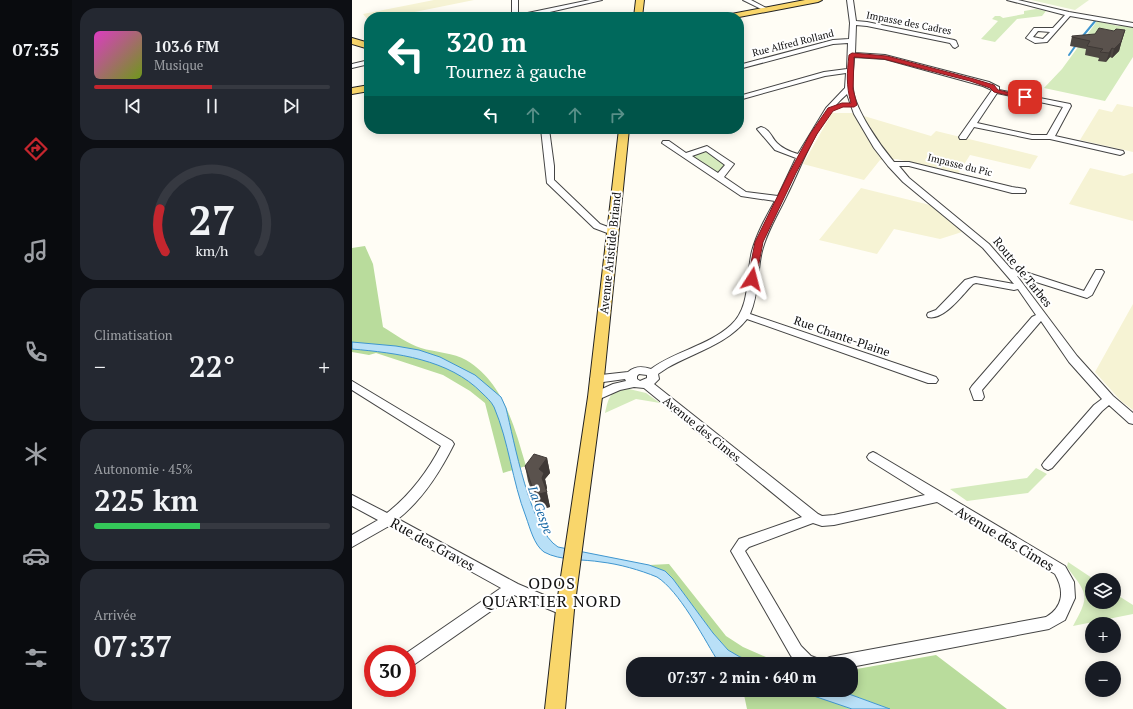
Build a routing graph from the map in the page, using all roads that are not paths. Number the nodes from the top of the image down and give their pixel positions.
1 (515, 0) edge
2 (599, 0) edge
3 (640, 0) edge
4 (746, 0) edge
5 (818, 0) edge
6 (826, 0) edge
7 (850, 0) edge
8 (1010, 0) edge
9 (767, 10) junction
10 (515, 12) edge
11 (543, 12) edge
12 (639, 12) edge
13 (744, 14) edge
14 (1069, 14) junction
15 (744, 17) edge
16 (853, 24) junction
17 (1133, 25) edge
18 (1054, 30) dead end
19 (352, 41) edge
20 (852, 41) junction
21 (364, 45) edge
22 (955, 46) dead end
23 (852, 55) junction
24 (364, 63) edge
25 (352, 66) edge
26 (744, 66) edge
27 (850, 71) junction
28 (364, 89) edge
29 (850, 89) junction
30 (352, 91) edge
31 (996, 91) junction
32 (364, 93) edge
33 (352, 95) edge
34 (744, 97) edge
35 (847, 103) junction
36 (972, 124) junction
37 (761, 128) dead end
38 (546, 134) edge
39 (623, 134) edge
40 (963, 137) dead end
41 (1050, 137) junction
42 (666, 143) dead end
43 (1120, 153) dead end
44 (685, 156) junction
45 (800, 157) junction
46 (892, 164) junction
47 (720, 177) junction
48 (1022, 191) dead end
49 (780, 199) junction
50 (612, 232) junction
51 (1010, 272) junction
52 (1099, 272) dead end
53 (1021, 286) junction
54 (744, 315) junction
55 (932, 315) dead end
56 (1043, 316) junction
57 (596, 377) junction
58 (641, 379) junction
59 (932, 380) dead end
60 (352, 385) edge
61 (595, 397) junction
62 (978, 398) dead end
63 (1109, 399) junction
64 (1133, 420) edge
65 (873, 457) dead end
66 (1048, 465) dead end
67 (938, 497) junction
68 (352, 500) edge
69 (813, 518) junction
70 (389, 519) junction
71 (352, 542) edge
72 (513, 588) junction
73 (565, 610) junction
74 (416, 655) edge
75 (801, 657) edge
76 (858, 659) edge
77 (555, 709) edge

1 - 10 street
2 - 11 street
3 - 12 main road
4 - 9 street
5 - 9 main road
6 - 15 main road
7 - 16 street, Route de Tarbes
8 - 14 street
9 - 13 main road
14 - 17 street
14 - 18 street
16 - 20 street, Route de Tarbes
16 - 22 street, Impasse des Cadres
19 - 21 main road
20 - 23 street, Route de Tarbes
20 - 26 street, Rue Alfred Rolland
23 - 27 street, Route de Tarbes
23 - 31 street
24 - 25 street
27 - 29 street, Route de Tarbes
27 - 34 street
28 - 30 main road
29 - 35 street, Route de Tarbes
29 - 35 street
31 - 36 street
31 - 41 street
32 - 33 main road
35 - 45 street
35 - 46 street, Route de Tarbes
36 - 40 street
36 - 41 street
37 - 45 street
38 - 50 street
39 - 50 main road, Avenue Aristide Briand
41 - 43 street
42 - 44 street
44 - 47 street
44 - 47 street
45 - 49 street
46 - 48 street, Impasse du Pic
46 - 51 street, Route de Tarbes
47 - 49 street
49 - 54 street
50 - 57 main road, Avenue Aristide Briand
51 - 52 street
51 - 53 street, Route de Tarbes
53 - 55 street
53 - 56 street, Route de Tarbes
54 - 58 street
54 - 59 street, Rue Chante-Plaine
56 - 62 street
56 - 63 street, Route de Tarbes
57 - 58 street
57 - 61 main road, Avenue Aristide Briand
58 - 61 street
58 - 69 street, Avenue des Cimes
60 - 70 street
61 - 73 main road, Avenue Aristide Briand
63 - 64 street, Route de Tarbes
63 - 66 street
65 - 67 street, Avenue des Cimes
67 - 69 street
67 - 76 street, Avenue des Cimes
68 - 70 street, Rue des Graves
69 - 75 street
70 - 71 street
70 - 72 street, Rue des Graves
72 - 73 street, Rue des Graves
72 - 74 street
73 - 77 main road, Avenue Aristide Briand

